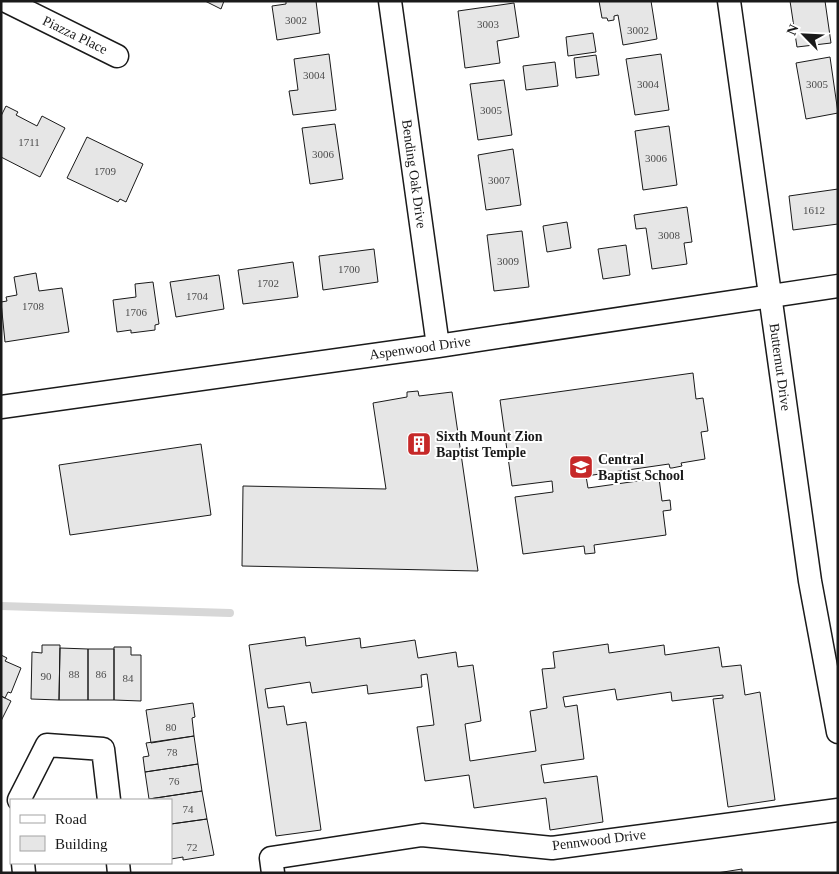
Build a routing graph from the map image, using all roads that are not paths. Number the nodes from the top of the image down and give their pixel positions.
1 (6, 1) edge
2 (390, 1) edge
3 (729, 1) edge
4 (117, 56) dead end
5 (838, 286) edge
6 (770, 296) junction
7 (438, 346) junction
8 (1, 407) edge
9 (838, 732) edge
10 (20, 799) edge
11 (109, 799) edge
12 (838, 810) edge
13 (272, 865) edge

1 - 4 street, Piazza Place
2 - 7 street, Bending Oak Drive
3 - 6 street, Butternut Drive
5 - 6 street, Aspenwood Drive
6 - 7 street, Aspenwood Drive
6 - 9 street, Butternut Drive
7 - 8 street, Aspenwood Drive
10 - 11 street
12 - 13 street, Pennwood Drive

